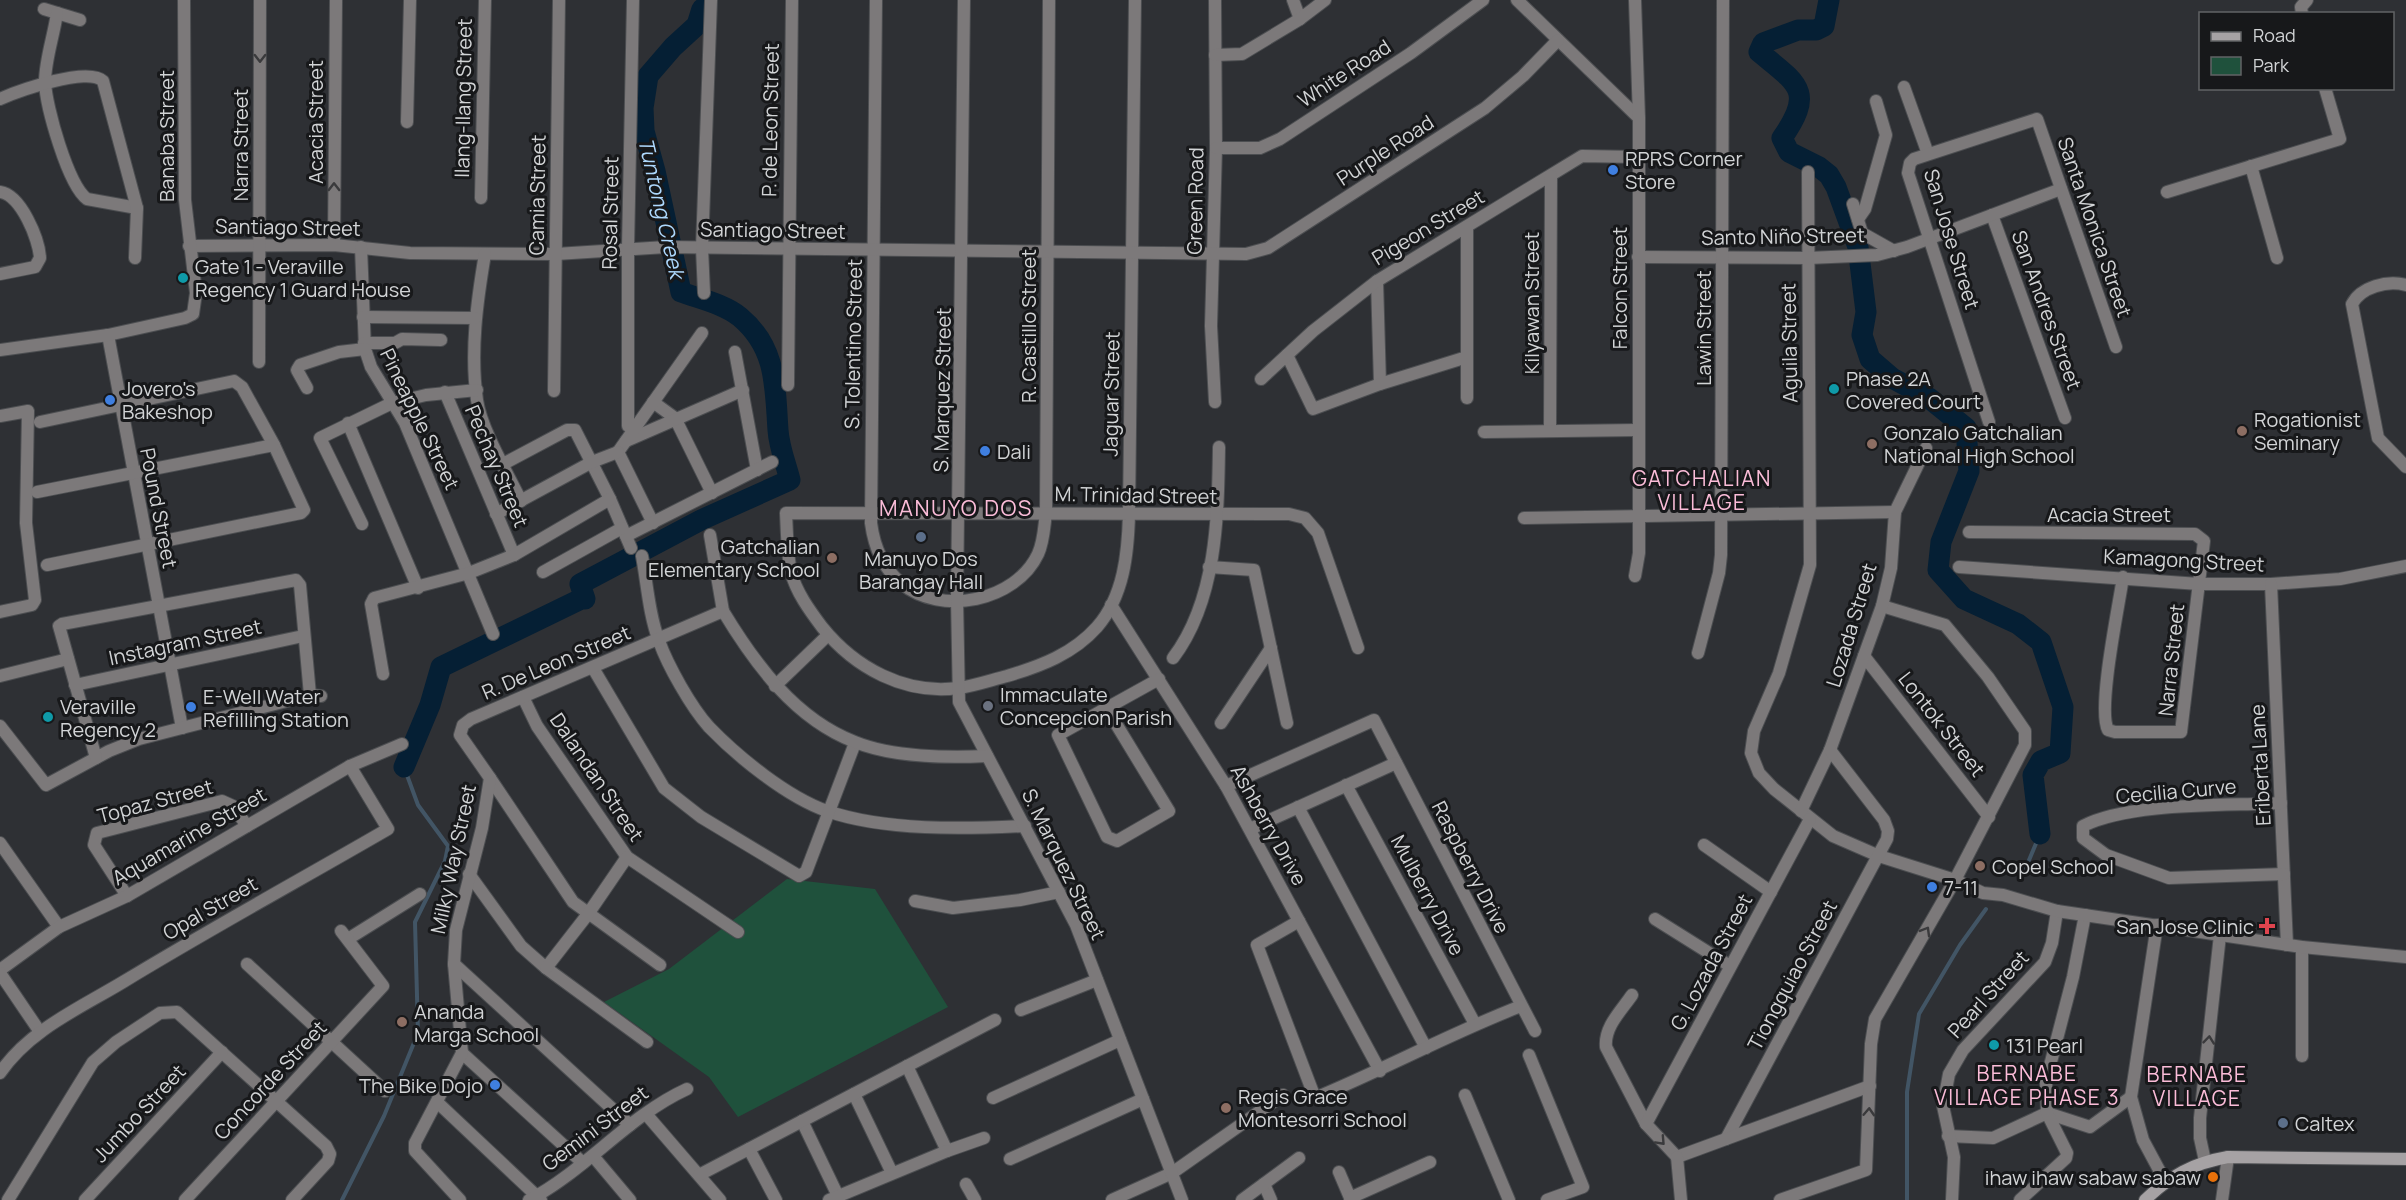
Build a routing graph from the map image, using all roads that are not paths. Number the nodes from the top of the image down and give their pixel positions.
1 (184, 0) edge
2 (260, 0) edge
3 (336, 0) edge
4 (410, 0) edge
5 (485, 0) edge
6 (559, 0) edge
7 (633, 0) edge
8 (711, 0) edge
9 (792, 0) edge
10 (876, 0) edge
11 (964, 0) edge
12 (1049, 0) edge
13 (1134, 0) edge
14 (1215, 0) edge
15 (1293, 0) edge
16 (1325, 0) edge
17 (1483, 0) edge
18 (1516, 0) edge
19 (1635, 0) edge
20 (1723, 0) edge
21 (44, 9) dead end
22 (57, 13) junction
23 (1300, 19) junction
24 (80, 20) dead end
25 (1558, 40) junction
26 (1215, 55) junction
27 (45, 82) junction
28 (1904, 87) dead end
29 (2326, 90) edge
30 (0, 99) edge
31 (1876, 101) dead end
32 (1639, 118) junction
33 (2037, 119) joint
34 (407, 122) dead end
35 (1216, 148) junction
36 (1928, 154) junction
37 (1638, 157) junction
38 (2251, 166) junction
39 (1808, 172) dead end
40 (1551, 176) junction
41 (2061, 189) junction
42 (0, 192) edge
43 (2167, 192) dead end
44 (481, 198) dead end
45 (1853, 204) dead end
46 (138, 208) junction
47 (1992, 215) junction
48 (1857, 219) junction
49 (1467, 227) junction
50 (1929, 239) junction
51 (334, 245) junction
52 (189, 246) junction
53 (260, 246) junction
54 (362, 247) junction
55 (628, 248) junction
56 (702, 248) junction
57 (788, 249) junction
58 (873, 251) junction
59 (1894, 251) junction
60 (963, 252) junction
61 (1047, 252) junction
62 (1132, 252) junction
63 (1214, 253) junction
64 (485, 254) junction
65 (556, 254) junction
66 (1638, 257) junction
67 (135, 258) dead end
68 (1723, 258) junction
69 (1808, 258) junction
70 (2277, 258) dead end
71 (0, 274) edge
72 (1377, 280) junction
73 (2406, 285) edge
74 (704, 293) dead end
75 (363, 317) junction
76 (475, 318) junction
77 (702, 333) dead end
78 (108, 335) junction
79 (441, 340) dead end
80 (364, 346) junction
81 (2116, 347) dead end
82 (0, 350) edge
83 (735, 352) dead end
84 (1287, 355) junction
85 (1467, 357) junction
86 (259, 362) dead end
87 (1261, 379) dead end
88 (1380, 384) junction
89 (788, 385) dead end
90 (307, 388) dead end
91 (477, 390) junction
92 (742, 390) junction
93 (554, 391) dead end
94 (445, 392) junction
95 (1467, 398) dead end
96 (653, 402) junction
97 (1215, 402) dead end
98 (392, 403) junction
99 (119, 406) junction
100 (0, 416) edge
101 (675, 418) junction
102 (2065, 418) dead end
103 (40, 422) dead end
104 (1989, 422) dead end
105 (348, 423) junction
106 (628, 426) dead end
107 (1638, 430) junction
108 (1550, 431) junction
109 (1484, 432) dead end
110 (274, 445) junction
111 (622, 447) junction
112 (1219, 447) dead end
113 (1926, 448) dead end
114 (592, 462) junction
115 (772, 462) dead end
116 (503, 464) junction
117 (2406, 467) edge
118 (758, 470) junction
119 (133, 475) junction
120 (37, 492) dead end
121 (712, 493) junction
122 (610, 499) junction
123 (521, 501) junction
124 (870, 512) junction
125 (1895, 512) junction
126 (786, 513) joint
127 (960, 513) junction
128 (1046, 513) junction
129 (496, 514) junction
130 (1129, 514) junction
131 (1810, 514) junction
132 (1722, 515) junction
133 (1218, 516) junction
134 (1638, 517) junction
135 (1524, 518) dead end
136 (653, 523) junction
137 (362, 524) dead end
138 (1969, 532) dead end
139 (710, 535) dead end
140 (626, 537) junction
141 (146, 546) junction
142 (514, 555) junction
143 (642, 556) dead end
144 (47, 565) dead end
145 (2406, 566) edge
146 (1209, 567) junction
147 (1959, 567) dead end
148 (543, 572) dead end
149 (469, 573) junction
150 (1635, 576) dead end
151 (2122, 577) junction
152 (2199, 584) junction
153 (2271, 584) junction
154 (418, 588) junction
155 (957, 599) junction
156 (1111, 605) junction
157 (1882, 606) junction
158 (158, 608) junction
159 (723, 611) junction
160 (0, 612) edge
161 (494, 634) dead end
162 (828, 634) junction
163 (303, 636) junction
164 (658, 640) junction
165 (1271, 648) junction
166 (1358, 648) dead end
167 (1698, 652) dead end
168 (1864, 656) junction
169 (1173, 658) dead end
170 (68, 659) junction
171 (170, 666) junction
172 (593, 668) junction
173 (382, 674) dead end
174 (0, 676) edge
175 (1159, 679) junction
176 (75, 685) junction
177 (775, 686) junction
178 (957, 688) junction
179 (523, 697) junction
180 (1107, 709) junction
181 (1221, 723) dead end
182 (1287, 723) dead end
183 (0, 726) edge
184 (182, 729) junction
185 (855, 743) junction
186 (402, 744) dead end
187 (1830, 750) junction
188 (987, 756) junction
189 (96, 758) junction
190 (1396, 763) junction
191 (350, 766) junction
192 (490, 778) junction
193 (1346, 785) junction
194 (1226, 786) junction
195 (2281, 803) junction
196 (1298, 807) junction
197 (827, 811) junction
198 (1805, 815) junction
199 (1989, 817) junction
200 (247, 826) junction
201 (1025, 826) junction
202 (1250, 829) junction
203 (0, 843) edge
204 (1704, 844) dead end
205 (1879, 856) junction
206 (627, 857) junction
207 (469, 874) junction
208 (2284, 874) junction
209 (1956, 880) junction
210 (1059, 892) junction
211 (1771, 892) junction
212 (420, 894) dead end
213 (127, 896) junction
214 (915, 901) dead end
215 (2057, 911) junction
216 (588, 914) junction
217 (2085, 915) junction
218 (1655, 919) dead end
219 (1299, 921) junction
220 (2157, 926) junction
221 (59, 927) junction
222 (738, 932) dead end
223 (2220, 935) junction
224 (2288, 945) junction
225 (2302, 947) junction
226 (2406, 957) edge
227 (246, 964) dead end
228 (454, 964) junction
229 (660, 965) dead end
230 (1730, 966) junction
231 (546, 968) junction
232 (0, 971) edge
233 (1097, 980) junction
234 (1632, 995) dead end
235 (1521, 1006) junction
236 (1021, 1010) dead end
237 (995, 1020) dead end
238 (1475, 1023) junction
239 (1535, 1031) dead end
240 (40, 1032) junction
241 (1120, 1040) junction
242 (648, 1041) dead end
243 (331, 1042) junction
244 (1426, 1048) junction
245 (222, 1052) junction
246 (462, 1053) junction
247 (1529, 1055) dead end
248 (2302, 1056) dead end
249 (907, 1066) junction
250 (1380, 1071) junction
251 (0, 1073) edge
252 (1870, 1086) junction
253 (687, 1089) dead end
254 (385, 1091) dead end
255 (854, 1094) junction
256 (1282, 1095) dead end
257 (1465, 1095) dead end
258 (2131, 1097) junction
259 (993, 1098) dead end
260 (1143, 1099) junction
261 (277, 1102) junction
262 (437, 1102) junction
263 (2047, 1113) junction
264 (646, 1114) junction
265 (802, 1121) junction
266 (1646, 1124) junction
267 (630, 1125) junction
268 (1948, 1137) junction
269 (984, 1138) dead end
270 (1726, 1139) junction
271 (749, 1149) junction
272 (947, 1151) junction
273 (1677, 1157) junction
274 (2228, 1157) junction
275 (1299, 1158) dead end
276 (1010, 1159) dead end
277 (2406, 1159) edge
278 (588, 1160) junction
279 (2205, 1161) junction
280 (1430, 1162) dead end
281 (1339, 1172) dead end
282 (892, 1173) junction
283 (1172, 1173) junction
284 (699, 1174) junction
285 (2165, 1181) junction
286 (966, 1184) dead end
287 (1264, 1184) junction
288 (834, 1198) edge
289 (536, 1199) edge
290 (1350, 1199) edge
291 (8, 1200) edge
292 (85, 1200) edge
293 (185, 1200) edge
294 (292, 1200) edge
295 (460, 1200) edge
296 (630, 1200) edge
297 (720, 1200) edge
298 (776, 1200) edge
299 (975, 1200) edge
300 (1112, 1200) edge
301 (1182, 1200) edge
302 (1242, 1200) edge
303 (1271, 1200) edge
304 (1509, 1200) edge
305 (1547, 1200) edge
306 (1681, 1200) edge
307 (1780, 1200) edge
308 (1952, 1200) edge
309 (2020, 1200) edge
310 (2145, 1200) edge
311 (2222, 1200) edge

1 - 52 street, Banaba Street
2 -> 53 street, Narra Street
51 -> 3 street, Acacia Street
4 - 34 street
5 - 44 street, Ilang-Ilang Street
6 - 65 street, Camia Street
7 - 55 street, Rosal Street
8 - 56 street
9 - 57 street, P. de Leon Street
10 - 58 street, S. Tolentino Street
11 - 60 street, S. Marquez Street
12 - 61 street, R. Castillo Street
13 - 62 street, Jaguar Street
14 - 26 street, Green Road
15 - 23 street
16 - 23 street
17 - 35 street, White Road
18 - 25 street
19 - 32 street, Falcon Street
20 - 68 street, Lawin Street
21 - 22 street
22 - 24 street
22 - 27 street
23 - 26 street
25 - 32 street
25 - 63 street, Purple Road
26 - 35 street, Green Road
27 - 30 street
27 - 46 street
27 - 46 street
28 - 36 street
29 - 38 street
31 - 48 street
32 - 37 street, Falcon Street
33 - 36 street, San Jose Street
33 - 41 street, Santa Monica Street
35 - 63 street, Green Road
36 - 50 street, San Jose Street
37 - 40 street, Pigeon Street
37 - 66 street, Falcon Street
38 - 43 street
38 - 70 street
39 - 69 street, Aguila Street
40 - 49 street, Pigeon Street
40 - 108 street, Kilyawan Street
41 - 47 street, Santo Niño Street
41 - 81 street, Santa Monica Street
42 - 71 street
45 - 48 street
46 - 67 street
47 - 50 street, Santo Niño Street
47 - 102 street, San Andres Street
48 - 59 street
49 - 72 street, Pigeon Street
49 - 85 street
50 - 59 street, Santo Niño Street
50 - 104 street, San Jose Street
51 - 53 street, Santiago Street
51 - 54 street, Santiago Street
52 - 53 street, Santiago Street
52 - 78 street, Banaba Street
53 - 86 street, Narra Street
54 - 64 street, Santiago Street
54 - 75 street, Pineapple Street
55 - 56 street, Santiago Street
55 - 65 street, Santiago Street
55 - 106 street, Rosal Street
56 - 57 street, Santiago Street
56 - 74 street
57 - 58 street, Santiago Street
57 - 89 street, P. de Leon Street
58 - 60 street, Santiago Street
58 - 124 street, S. Tolentino Street
59 - 69 street, Santo Niño Street
60 - 61 street, Santiago Street
60 - 127 street, S. Marquez Street
61 - 62 street, Santiago Street
61 - 128 street, R. Castillo Street
62 - 63 street, Santiago Street
62 - 130 street, Jaguar Street
63 - 97 street, Green Road
64 - 65 street, Santiago Street
64 - 76 street
65 - 93 street, Camia Street
66 - 68 street, Santo Niño Street
66 - 107 street, Falcon Street
68 - 69 street, Santo Niño Street
68 - 132 street, Lawin Street
69 - 131 street, Aguila Street
72 - 84 street, Pigeon Street
72 - 88 street
73 - 117 street
75 - 76 street
75 - 80 street, Pineapple Street
76 - 91 street
77 - 96 street
78 - 82 street
78 - 99 street, Pound Street
79 - 80 street
80 - 90 street
80 - 98 street, Pineapple Street
83 - 92 street
84 - 87 street, Pigeon Street
84 - 88 street
85 - 88 street
85 - 95 street
91 - 94 street
91 - 116 street
92 - 101 street
92 - 118 street
94 - 98 street
94 - 129 street, Pechay Street
96 - 101 street
96 - 111 street
98 - 105 street
98 - 149 street, Pineapple Street
99 - 103 street
99 - 110 street
99 - 119 street, Pound Street
100 - 160 street
101 - 111 street
101 - 121 street
105 - 137 street
105 - 154 street
107 - 108 street
107 - 134 street, Falcon Street
108 - 109 street
110 - 119 street
110 - 141 street
111 - 114 street
111 - 136 street
112 - 133 street
113 - 125 street, Lozada Street
114 - 116 street
114 - 122 street
114 - 123 street
115 - 118 street
116 - 123 street
118 - 121 street
119 - 120 street
119 - 141 street, Pound Street
121 - 136 street
122 - 140 street
122 - 142 street
123 - 129 street
124 - 126 street, M. Trinidad Street
124 - 127 street, M. Trinidad Street
124 - 155 street, S. Tolentino Street
125 - 131 street
125 - 157 street, Lozada Street
126 - 162 street, Jaguar Street
127 - 128 street, M. Trinidad Street
127 - 155 street, S. Marquez Street
128 - 130 street, M. Trinidad Street
128 - 155 street, R. Castillo Street
129 - 142 street, Pechay Street
130 - 133 street, M. Trinidad Street
130 - 156 street, Jaguar Street
131 - 132 street
131 - 198 street, Aguila Street
132 - 134 street
132 - 167 street, Lawin Street
133 - 146 street
133 - 166 street, M. Trinidad Street
134 - 135 street
134 - 150 street, Falcon Street
136 - 140 street
138 - 152 street, Acacia Street
139 - 159 street
140 - 148 street
141 - 144 street
141 - 158 street, Pound Street
142 - 149 street
143 - 164 street
145 - 153 street, Kamagong Street
146 - 165 street
146 - 169 street
147 - 151 street, Kamagong Street
149 - 154 street
149 - 161 street, Pineapple Street
151 - 152 street, Kamagong Street
151 - 152 street, Narra Street
152 - 153 street, Kamagong Street
153 - 195 street, Eriberta Lane
154 - 173 street
155 - 178 street, S. Marquez Street
156 - 175 street, Ashberry Drive
156 - 178 street, Jaguar Street
157 - 168 street, Lozada Street
157 - 199 street
158 - 163 street
158 - 170 street
158 - 171 street, Pound Street
159 - 164 street, R. De Leon Street
159 - 177 street
162 - 177 street
162 - 178 street, Jaguar Street
163 - 171 street, Instagram Street
163 - 184 street
164 - 172 street, R. De Leon Street
164 - 197 street
165 - 181 street
165 - 182 street
168 - 187 street, Lozada Street
168 - 199 street, Lontok Street
170 - 174 street
170 - 176 street
171 - 176 street, Instagram Street
171 - 184 street, Pound Street
172 - 179 street, R. De Leon Street
172 - 197 street
175 - 180 street
175 - 194 street, Ashberry Drive
176 - 189 street
177 - 185 street
178 - 188 street, S. Marquez Street
179 - 192 street, R. De Leon Street
179 - 206 street, Dalandan Street
180 - 180 street
183 - 189 street
184 - 189 street
185 - 188 street
185 - 197 street
186 - 191 street, Aquamarine Street
187 - 198 street, Lozada Street
187 - 205 street, Tiongquiao Street
188 - 201 street, S. Marquez Street
190 - 193 street
190 - 194 street, Raspberry Drive
190 - 235 street, Raspberry Drive
191 - 200 street, Aquamarine Street
191 - 240 street, Opal Street
192 - 207 street, Milky Way Street
192 - 216 street
193 - 196 street
193 - 238 street, Mulberry Drive
194 - 202 street, Ashberry Drive
195 - 208 street, Eriberta Lane
195 - 208 street, Cecilia Curve
196 - 202 street
196 - 244 street
197 - 201 street
198 - 205 street, Aguila Street
198 - 211 street, G. Lozada Street
199 - 209 street
200 - 213 street, Aquamarine Street
200 - 213 street, Topaz Street
201 - 210 street, S. Marquez Street
202 - 219 street, Ashberry Drive
203 - 221 street
204 - 211 street
205 - 209 street, Aguila Street
205 - 270 street, Tiongquiao Street
206 - 216 street
206 - 222 street, Dalandan Street
207 - 228 street, Milky Way Street
207 - 231 street
208 - 224 street, Eriberta Lane
209 - 215 street, Aguila Street
252 -> 209 street
210 - 214 street
210 - 233 street, S. Marquez Street
211 - 230 street, G. Lozada Street
212 - 243 street, Concorde Street
213 - 221 street, Aquamarine Street
215 - 217 street, Aguila Street
215 - 268 street, Pearl Street
216 - 229 street
216 - 231 street
217 - 220 street, Aguila Street
217 - 263 street
218 - 230 street
219 - 250 street, Ashberry Drive
219 - 250 street
220 - 223 street, Aguila Street
220 - 258 street
221 - 232 street, Aquamarine Street
223 - 224 street, Aguila Street
279 -> 223 street
224 - 225 street, Aguila Street
225 - 226 street, Aguila Street
225 - 248 street
227 - 243 street
228 - 246 street, Milky Way Street
228 - 267 street
230 - 266 street, G. Lozada Street
231 - 242 street
232 - 240 street
233 - 236 street
233 - 241 street, S. Marquez Street
234 - 266 street
235 - 238 street
235 - 239 street, Raspberry Drive
237 - 249 street
238 - 244 street
240 - 251 street, Opal Street
241 - 259 street
241 - 260 street, S. Marquez Street
243 - 254 street
243 - 261 street, Concorde Street
244 - 250 street
245 - 261 street
245 - 291 street
245 - 292 street, Jumbo Street
246 - 262 street
246 - 278 street
247 - 305 street
249 - 255 street
249 - 272 street
252 - 270 street
307 -> 252 street
253 - 264 street, Gemini Street
255 - 265 street
255 - 282 street
256 - 283 street
257 - 304 street
258 - 263 street
258 - 285 street
260 - 276 street
260 - 283 street, S. Marquez Street
261 - 293 street, Concorde Street
261 - 294 street
262 - 289 street
262 - 295 street
263 - 268 street
263 - 309 street
264 - 267 street, Gemini Street
264 - 284 street
265 - 271 street
265 - 288 street
266 -> 273 street
267 - 278 street, Gemini Street
268 - 308 street, Pearl Street
269 - 272 street
270 - 273 street
271 - 284 street
271 - 298 street
272 - 282 street
273 - 306 street
274 - 277 main road
274 - 279 main road
274 - 311 street
275 - 287 street
278 - 289 street, Gemini Street
278 - 296 street
279 - 285 main road
280 - 290 street
281 - 290 street
282 - 288 street
283 - 300 street
283 - 301 street, S. Marquez Street
284 - 297 street
285 - 310 main road
286 - 299 street
287 - 302 street
287 - 303 street

